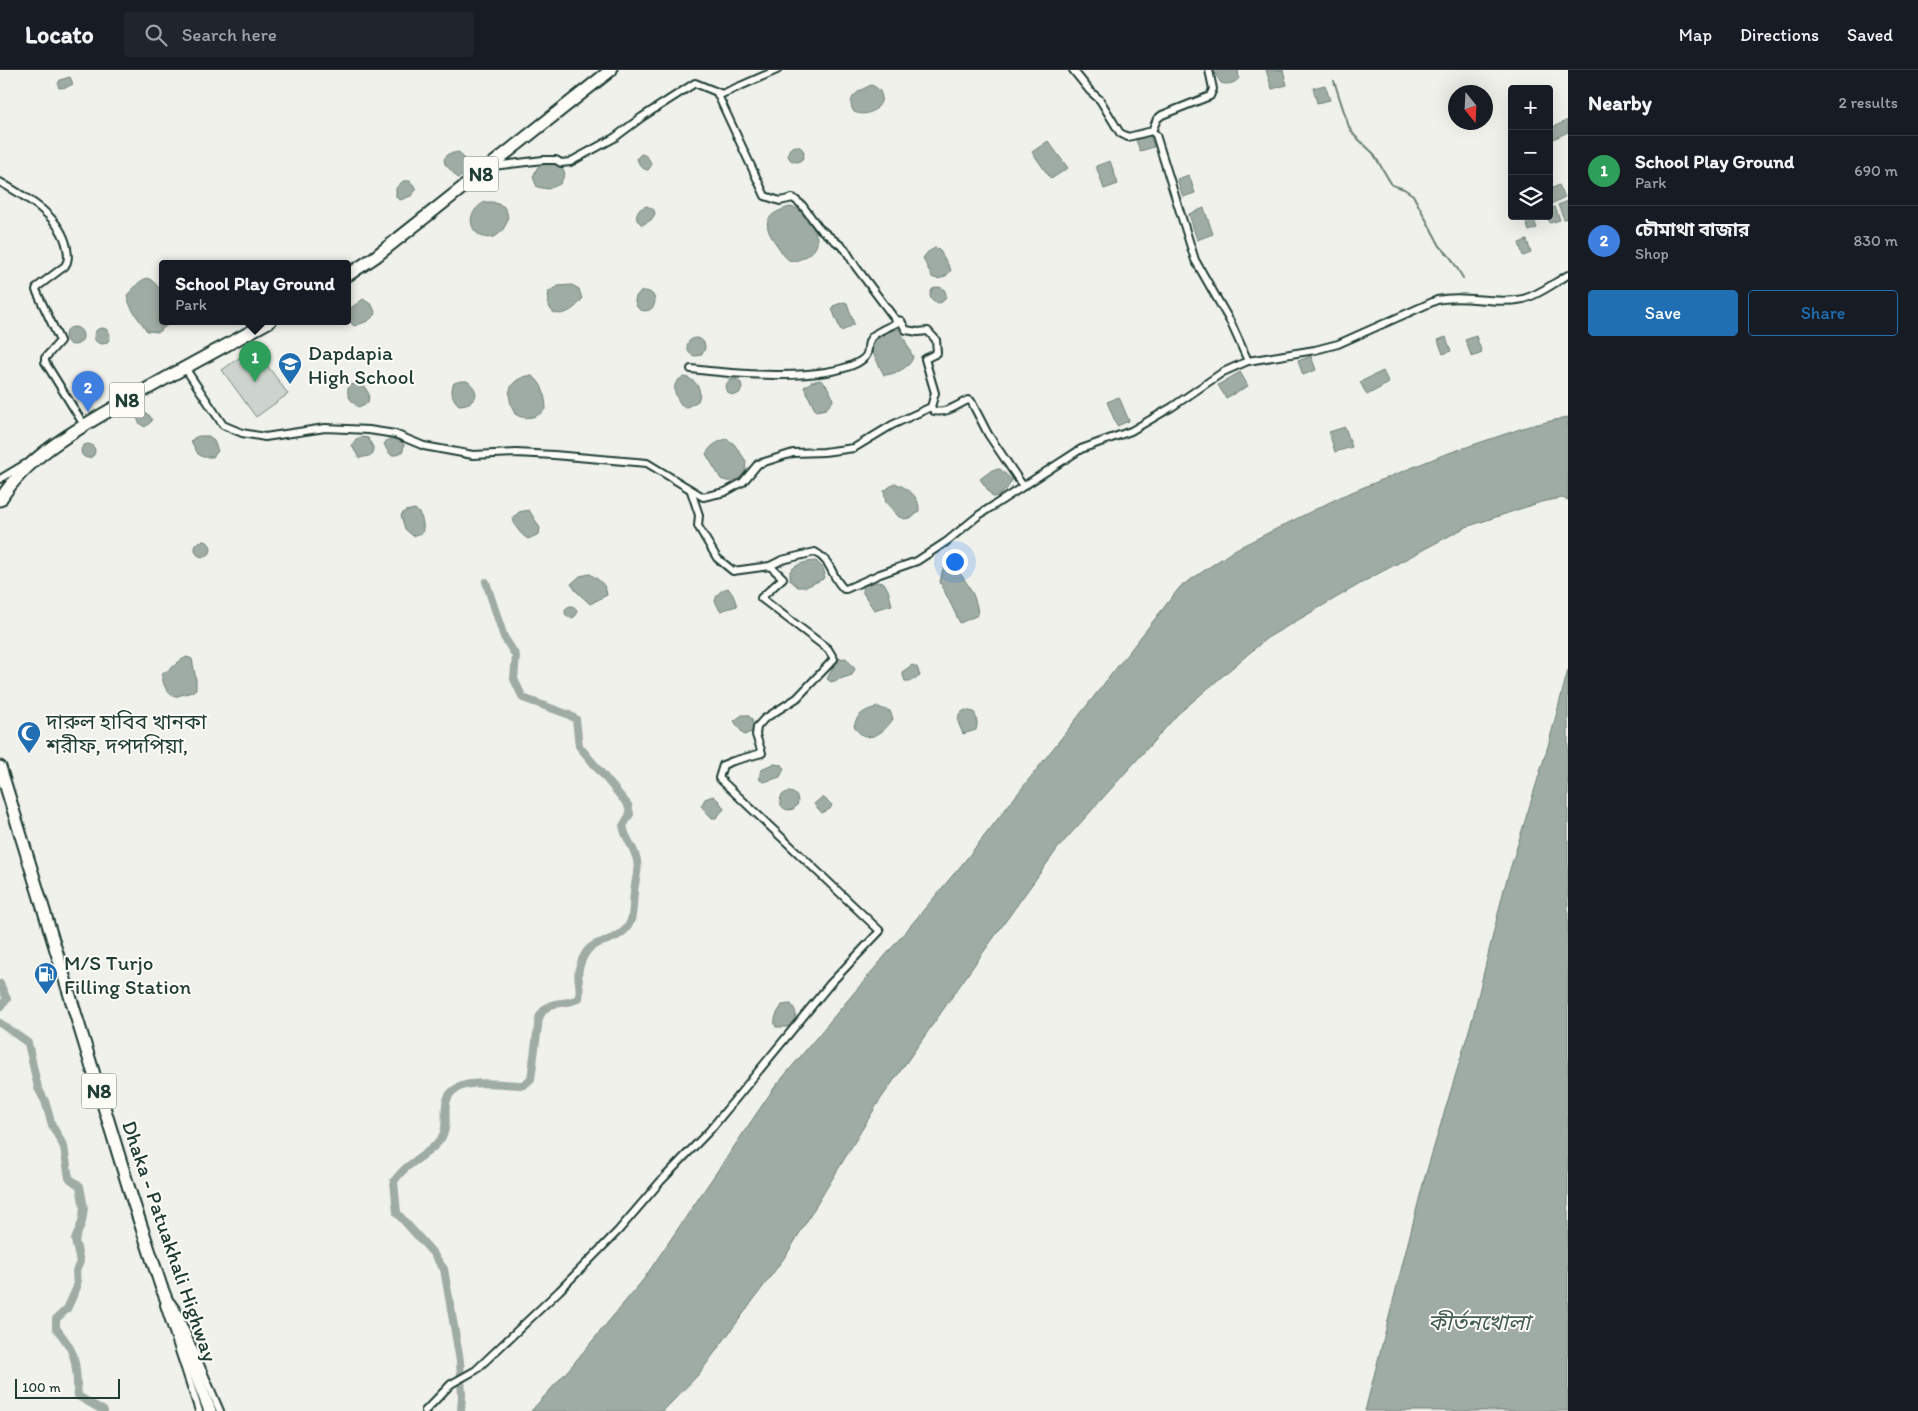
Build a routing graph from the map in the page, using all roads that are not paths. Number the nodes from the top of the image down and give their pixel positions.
1 (611, 70) edge
2 (777, 70) edge
3 (1073, 70) edge
4 (1210, 70) edge
5 (717, 93) junction
6 (1152, 131) junction
7 (492, 166) junction
8 (0, 182) edge
9 (351, 272) edge
10 (1568, 275) edge
11 (901, 321) junction
12 (263, 325) edge
13 (1248, 360) junction
14 (185, 368) junction
15 (691, 369) dead end
16 (931, 407) junction
17 (84, 425) junction
18 (39, 456) junction
19 (0, 479) edge
20 (1023, 486) junction
21 (692, 491) junction
22 (0, 500) edge
23 (770, 566) junction
24 (0, 767) edge
25 (161, 1286) junction
26 (199, 1411) edge
27 (210, 1411) edge
28 (220, 1411) edge
29 (425, 1411) edge

1 - 7 highway, N8
2 - 5 street
3 - 6 street
4 - 6 street
5 - 7 street
5 - 11 street
6 - 13 street
7 - 9 highway, N8
8 - 17 street
10 - 13 street
11 - 15 street
11 - 16 street
12 - 14 highway, N8
13 - 20 street
14 - 17 highway, N8
14 - 21 street
16 - 20 street
16 - 21 street
17 - 18 highway, N8
18 - 19 street
18 - 22 highway, N8
20 - 23 street
21 - 23 street
23 - 29 street
24 - 25 highway, Dhaka - Patuakhali Highway / N8
25 - 26 street
25 - 27 highway, Dhaka - Patuakhali Highway / N8
25 - 28 street

